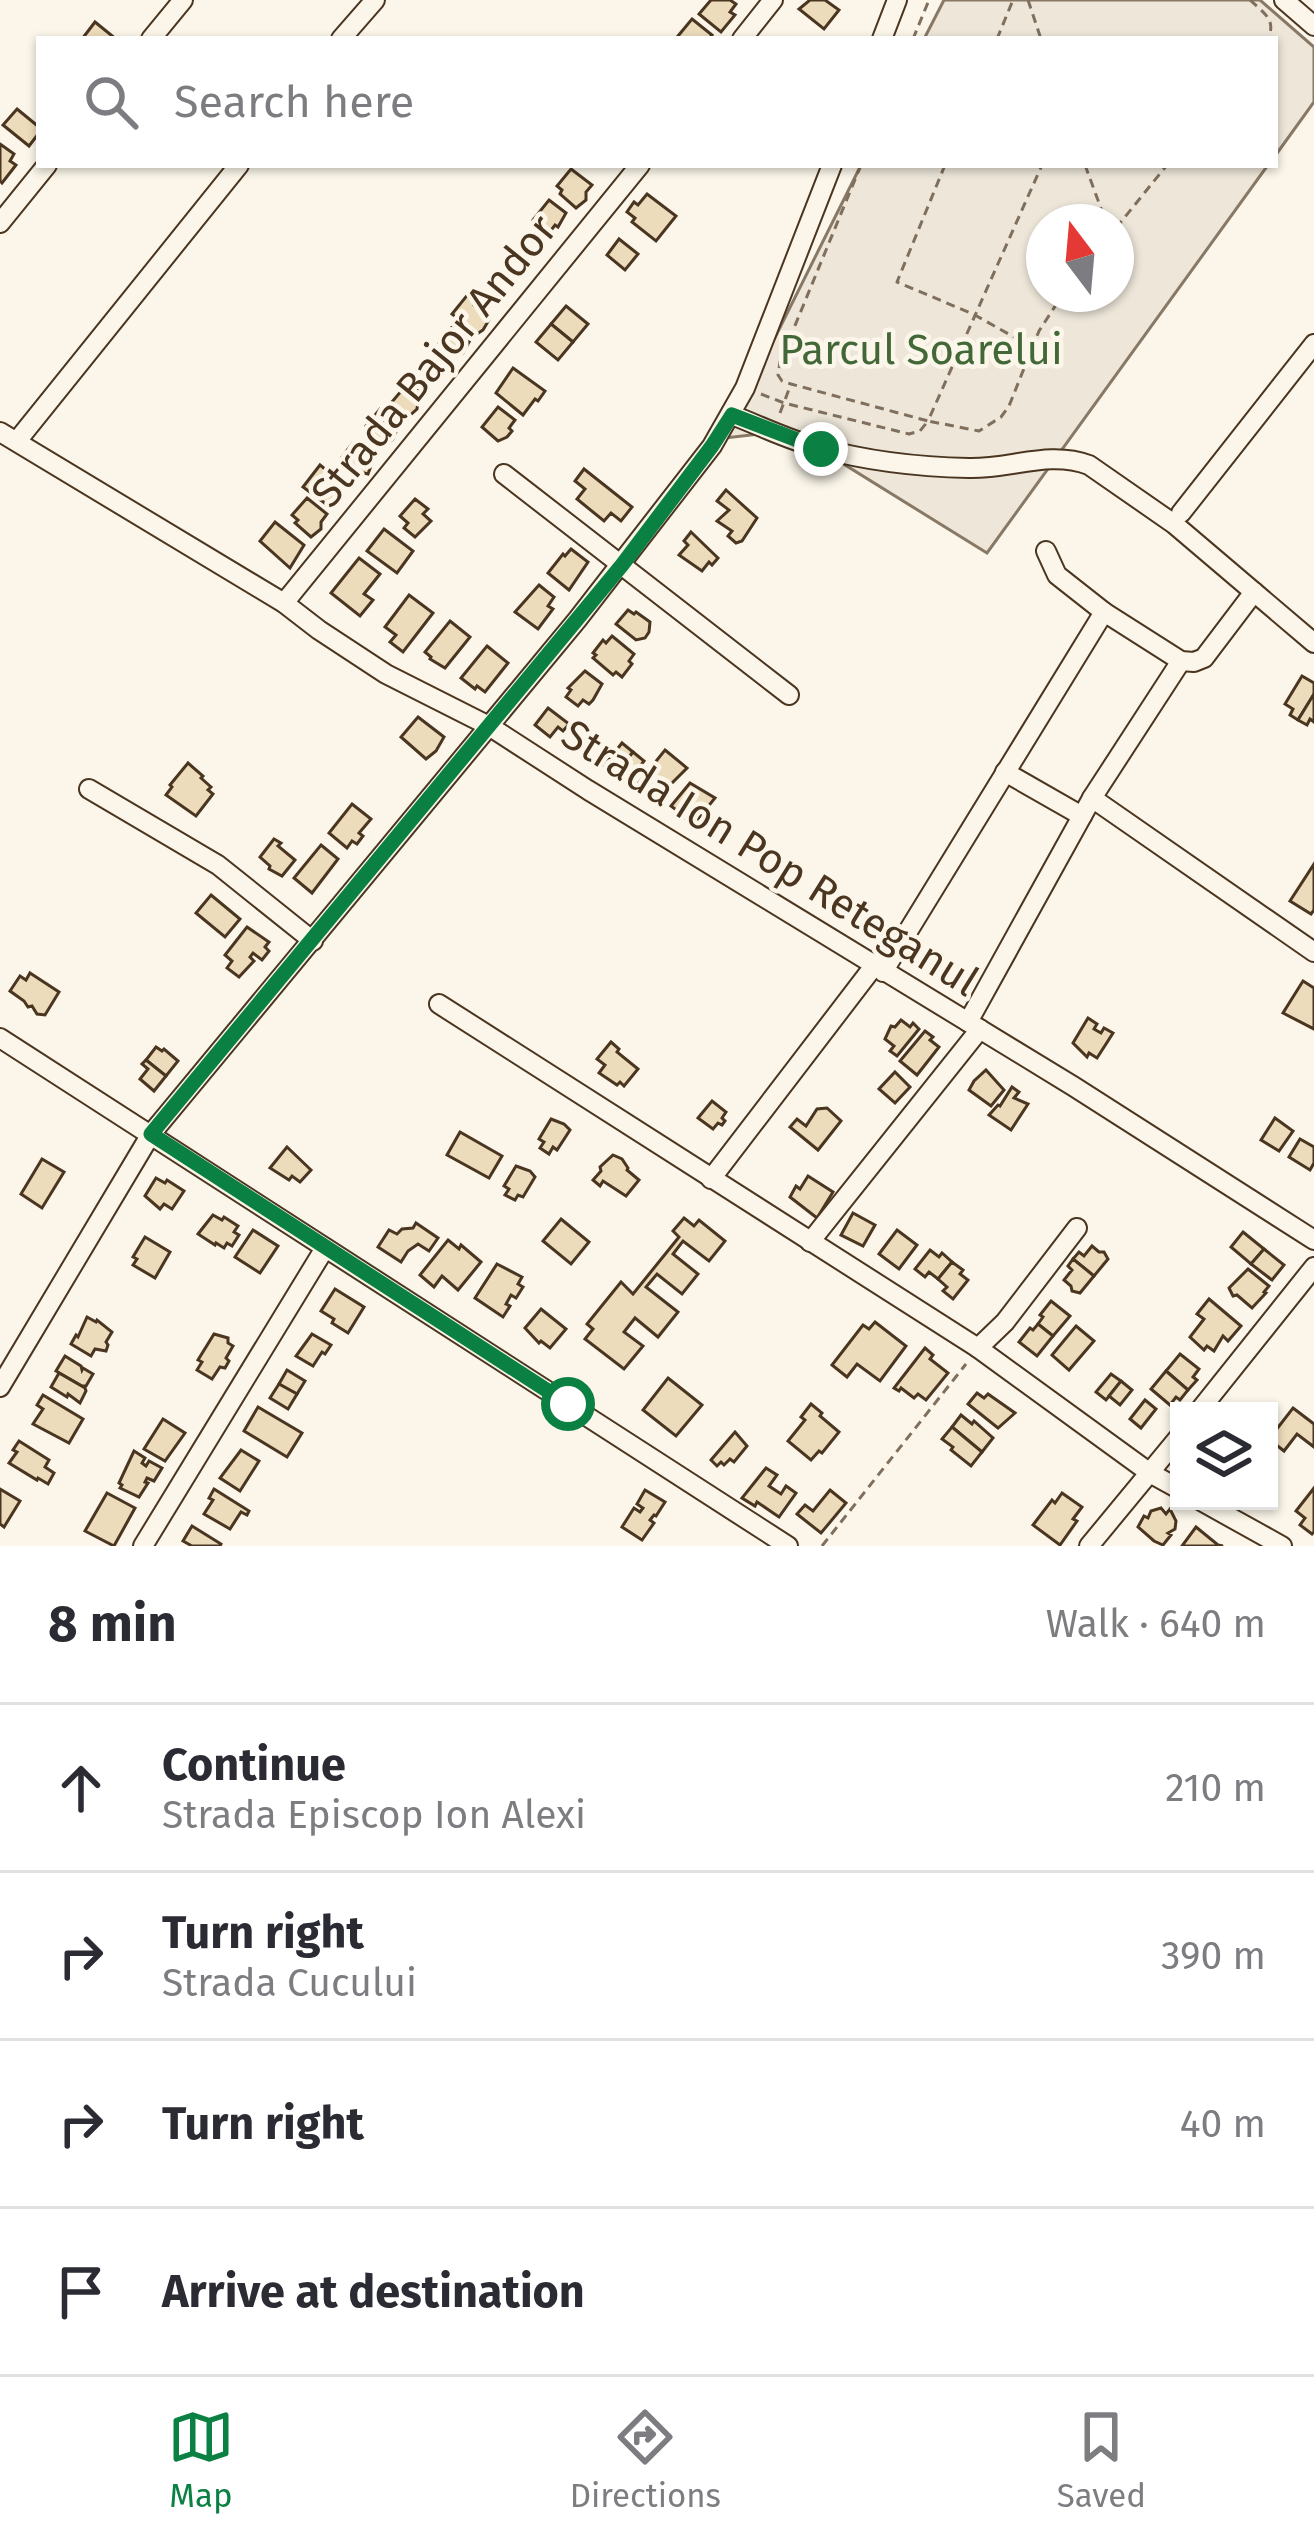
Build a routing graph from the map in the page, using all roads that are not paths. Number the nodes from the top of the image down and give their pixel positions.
1 (183, 0) edge
2 (374, 0) edge
3 (773, 0) edge
4 (897, 0) edge
5 (1284, 0) edge
6 (1314, 26) edge
7 (153, 36) edge
8 (344, 36) edge
9 (744, 36) edge
10 (883, 36) edge
11 (45, 168) edge
12 (236, 168) edge
13 (638, 168) edge
14 (831, 168) edge
15 (0, 223) edge
16 (1314, 344) edge
17 (732, 415) junction
18 (9, 436) edge
19 (504, 474) dead end
20 (1181, 513) dead end
21 (1046, 551) dead end
22 (622, 565) junction
23 (1254, 592) junction
24 (284, 603) junction
25 (1104, 612) junction
26 (1314, 643) edge
27 (1181, 661) junction
28 (789, 695) dead end
29 (489, 726) junction
30 (1005, 772) junction
31 (89, 789) dead end
32 (1092, 798) junction
33 (1082, 816) junction
34 (313, 940) junction
35 (1314, 952) edge
36 (878, 969) junction
37 (439, 1004) dead end
38 (974, 1026) junction
39 (0, 1039) edge
40 (151, 1134) junction
41 (711, 1179) junction
42 (1077, 1228) dead end
43 (1314, 1240) edge
44 (810, 1242) junction
45 (325, 1248) junction
46 (1314, 1267) edge
47 (978, 1348) junction
48 (0, 1388) edge
49 (1206, 1402) edge
50 (1170, 1448) edge
51 (1150, 1473) junction
52 (1170, 1484) edge
53 (1217, 1510) edge
54 (775, 1543) edge
55 (142, 1546) edge
56 (1089, 1546) edge
57 (1282, 1546) edge

1 - 7 street
2 - 8 street
3 - 9 street
4 - 10 street
5 - 6 street
11 - 15 street
12 - 18 street
13 - 24 street, Strada Bajor Andor
14 - 17 street
16 - 20 street
17 - 22 street
17 - 23 street
18 - 24 street, Strada Ion Pop Reteganul
19 - 22 street
21 - 25 street
22 - 28 street
22 - 29 street
23 - 26 street
23 - 27 street
24 - 29 street, Strada Ion Pop Reteganul
25 - 27 street
25 - 30 street
27 - 32 street
29 - 34 street
29 - 36 street, Strada Ion Pop Reteganul
30 - 33 street
30 - 36 street
31 - 34 street
32 - 33 street
32 - 35 street
33 - 38 street
34 - 40 street
36 - 38 street, Strada Ion Pop Reteganul
36 - 41 street
37 - 41 street
38 - 43 street, Strada Ion Pop Reteganul
38 - 44 street
39 - 40 street
40 - 45 street
40 - 48 street
41 - 44 street
42 - 47 street
44 - 47 street
45 - 54 street
45 - 55 street
46 - 49 street
47 - 51 street
50 - 51 street
51 - 52 street
51 - 56 street
53 - 57 street

